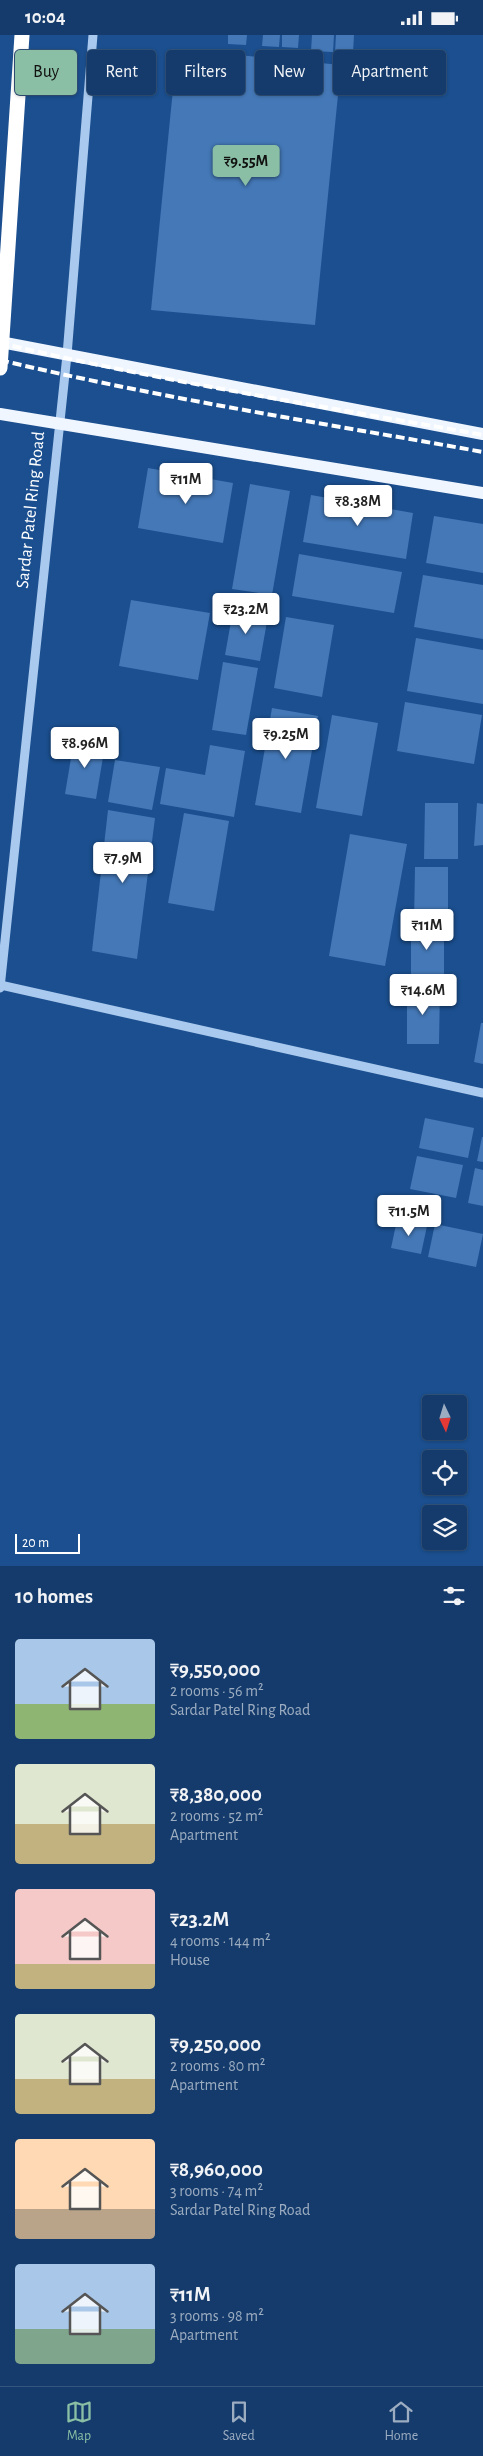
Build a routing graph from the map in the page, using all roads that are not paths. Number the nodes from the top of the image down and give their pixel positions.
1 (22, 35) edge
2 (93, 35) edge
3 (1, 343) edge
4 (67, 355) junction
5 (0, 368) edge
6 (0, 414) edge
7 (59, 424) junction
8 (483, 434) edge
9 (483, 493) edge
10 (0, 987) edge
11 (483, 1093) edge

1 - 3 highway
2 - 4 street, Sardar Patel Ring Road
3 - 4 main road
3 - 5 highway
4 - 7 street, Sardar Patel Ring Road
4 - 8 main road
6 - 7 main road
7 - 9 main road
7 - 10 street, Sardar Patel Ring Road
10 - 11 street

